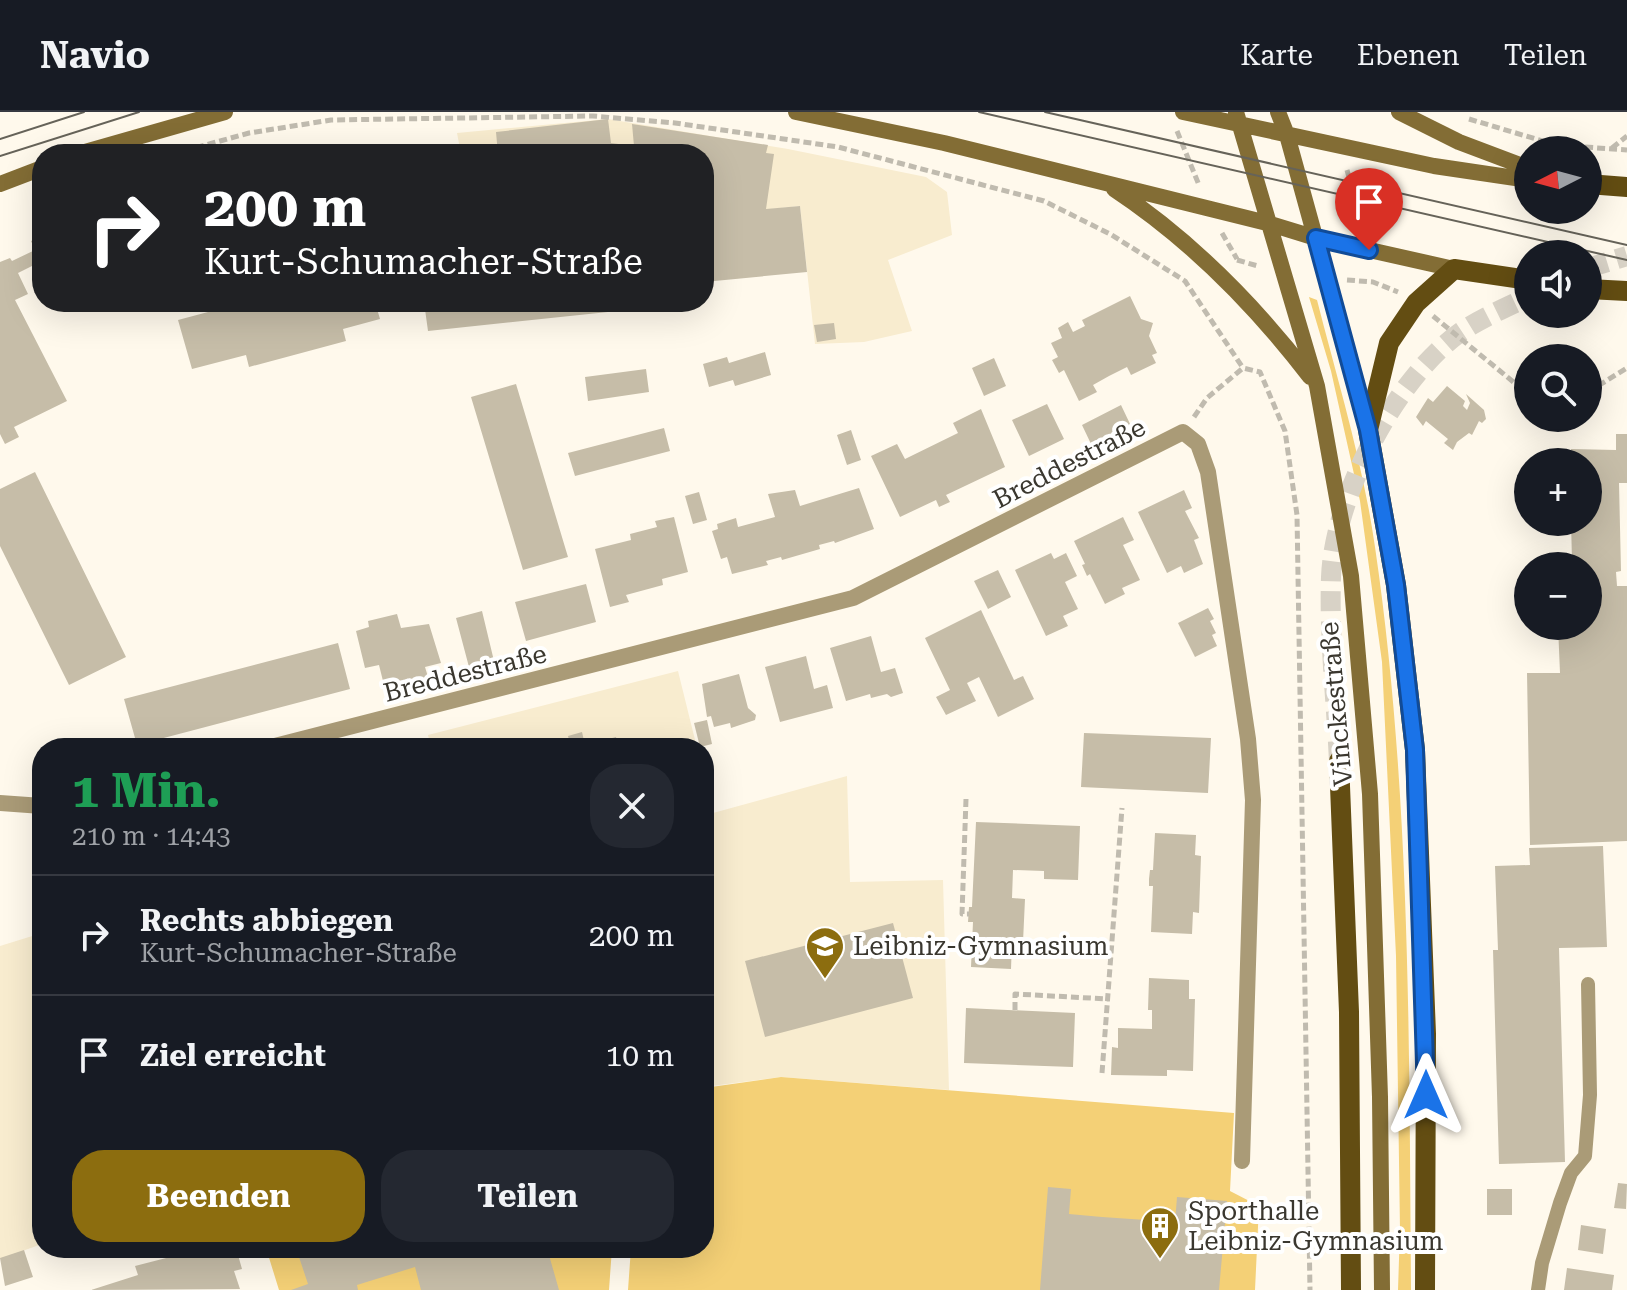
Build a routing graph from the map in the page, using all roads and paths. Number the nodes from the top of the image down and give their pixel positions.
1 (225, 112) edge
2 (796, 112) edge
3 (1183, 112) edge
4 (1278, 112) edge
5 (1399, 112) edge
6 (1454, 115) dead end
7 (1240, 120) edge
8 (1287, 135) junction
9 (1627, 136) edge
10 (113, 144) edge
11 (209, 144) edge
12 (1341, 147) junction
13 (1611, 149) junction
14 (1627, 150) edge
15 (1514, 163) edge
16 (32, 172) edge
17 (1514, 178) edge
18 (0, 184) edge
19 (1106, 184) junction
20 (1602, 185) edge
21 (1627, 187) edge
22 (1267, 223) junction
23 (1316, 238) junction
24 (1369, 250) junction
25 (1454, 269) junction
26 (1514, 278) edge
27 (1373, 282) dead end
28 (1602, 290) edge
29 (1627, 291) edge
30 (1243, 368) junction
31 (1627, 368) edge
32 (1602, 383) edge
33 (1317, 386) junction
34 (1368, 430) junction
35 (1183, 432) junction
36 (306, 738) edge
37 (1339, 761) tunnel mouth
38 (966, 799) dead end
39 (0, 803) edge
40 (32, 805) edge
41 (1122, 808) dead end
42 (969, 914) dead end
43 (1588, 984) dead end
44 (1108, 999) junction
45 (1015, 1010) dead end
46 (1102, 1073) dead end
47 (1242, 1161) dead end
48 (1310, 1290) edge
49 (1351, 1290) edge
50 (1382, 1290) edge
51 (1425, 1290) edge
52 (1538, 1290) edge

1 - 10 main road
2 - 19 main road
3 - 7 main road
4 - 8 main road
5 - 15 main road
6 - 13 path
7 - 8 main road
7 - 22 main road, Vinckestraße
8 - 12 main road
8 - 23 main road
9 - 13 path
11 - 30 path
12 - 17 main road
12 - 24 path
13 - 14 path
16 - 18 main road
19 - 22 main road
19 - 33 main road
20 - 21 main road
22 - 23 main road
22 - 33 main road, Vinckestraße
23 - 24 main road
23 - 34 main road
24 - 25 main road
24 - 27 path
25 - 26 main road
25 - 34 main road
28 - 29 main road
30 - 35 path
30 - 48 path
31 - 32 path
33 - 50 main road, Vinckestraße
34 - 51 main road
35 - 36 street, Breddestraße
35 - 47 street, Breddestraße
37 - 49 main road, Vinckestraße
38 - 42 path
39 - 40 street
41 - 44 path
43 - 52 lane
44 - 45 path
44 - 46 path

